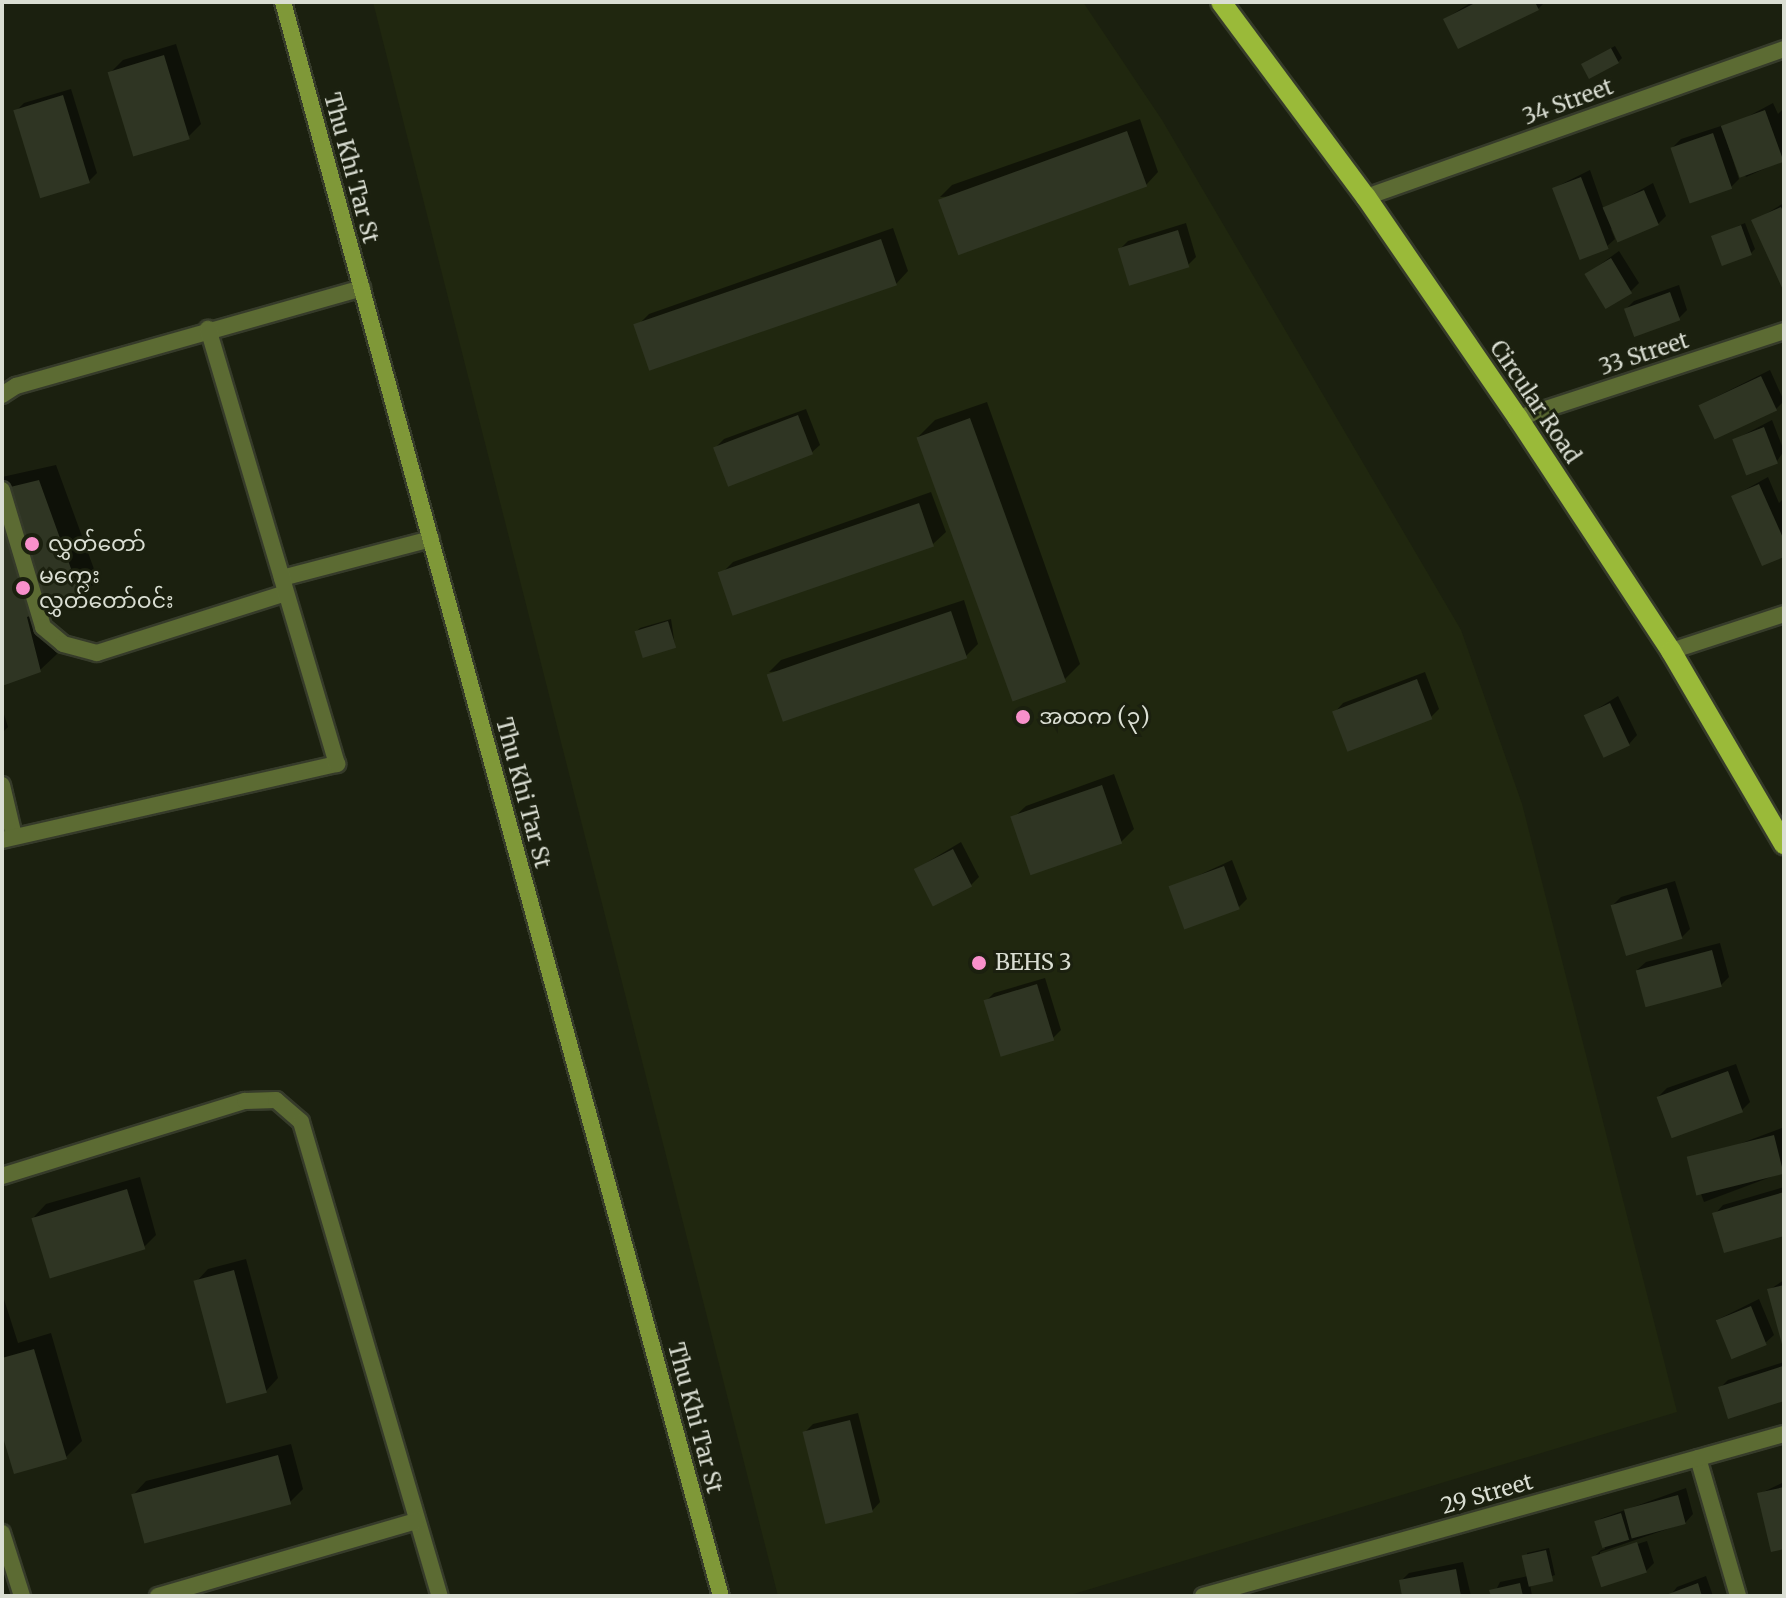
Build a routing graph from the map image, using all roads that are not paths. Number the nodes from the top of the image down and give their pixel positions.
1 (283, 2) edge
2 (1221, 2) edge
3 (1784, 49) edge
4 (1366, 197) junction
5 (362, 288) junction
6 (208, 329) junction
7 (1784, 331) edge
8 (2, 395) edge
9 (1518, 418) junction
10 (2, 490) edge
11 (431, 539) junction
12 (284, 586) junction
13 (1784, 614) edge
14 (1671, 651) junction
15 (2, 785) edge
16 (8, 838) edge
17 (1784, 844) edge
18 (2, 1176) edge
19 (1784, 1434) edge
20 (1698, 1458) junction
21 (416, 1521) junction
22 (2, 1533) edge
23 (22, 1596) edge
24 (158, 1596) edge
25 (440, 1596) edge
26 (721, 1596) edge
27 (1203, 1596) edge
28 (1738, 1596) edge

1 - 5 street, Thu Khi Tar St
2 - 4 main road, Circular Road
3 - 4 street, 34 Street
4 - 9 main road, Circular Road
5 - 6 street
5 - 11 street, Thu Khi Tar St
6 - 8 street
6 - 12 street
7 - 9 street, 33 Street
9 - 14 main road, Circular Road
10 - 12 street
11 - 12 street
11 - 26 street, Thu Khi Tar St
12 - 16 street
13 - 14 street
14 - 17 main road, Circular Road
15 - 16 street
18 - 21 street
19 - 20 street, 29 Street
20 - 27 street, 29 Street
20 - 28 street
21 - 24 street
21 - 25 street
22 - 23 street

